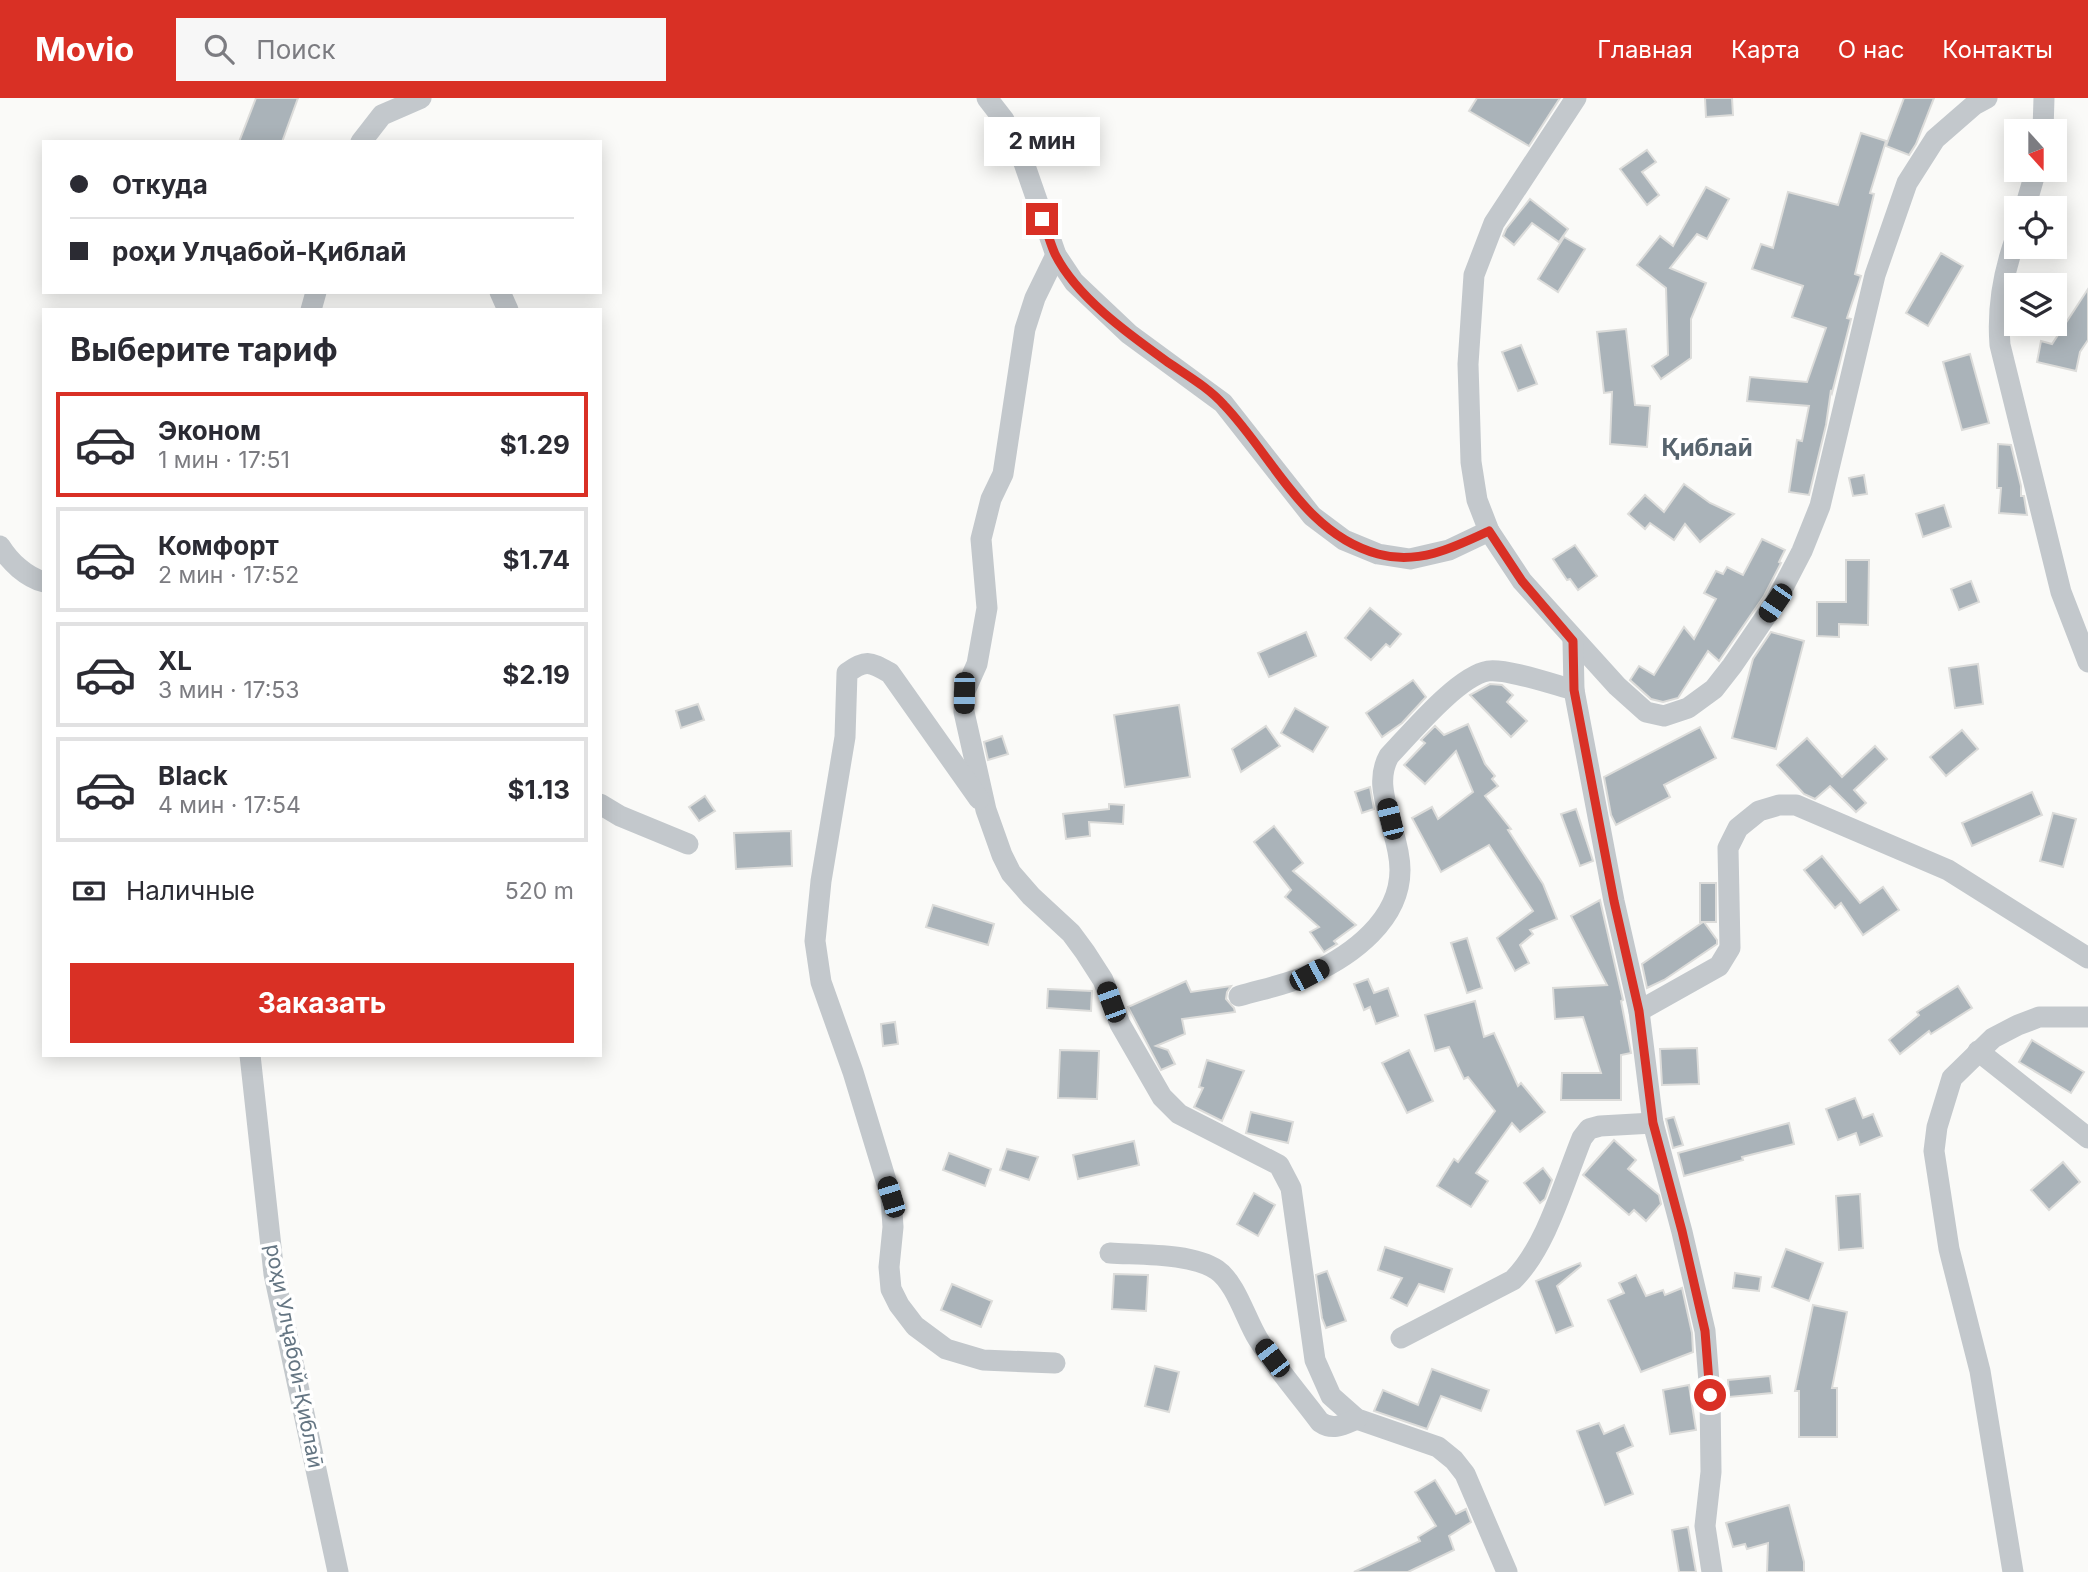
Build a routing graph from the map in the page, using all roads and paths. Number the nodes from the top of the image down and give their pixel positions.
1 (421, 98) edge
2 (987, 98) edge
3 (1576, 98) edge
4 (1987, 98) edge
5 (2044, 98) edge
6 (2043, 119) edge
7 (363, 140) edge
8 (1056, 255) junction
9 (2010, 259) edge
10 (1489, 531) junction
11 (0, 546) edge
12 (42, 581) edge
13 (1573, 641) junction
14 (2088, 662) edge
15 (1574, 690) junction
16 (602, 805) edge
17 (986, 810) junction
18 (688, 844) dead end
19 (2088, 958) edge
20 (1240, 996) dead end
21 (1639, 1011) junction
22 (2088, 1017) edge
23 (1978, 1051) junction
24 (250, 1057) edge
25 (1653, 1123) junction
26 (2088, 1138) edge
27 (1110, 1253) dead end
28 (1402, 1338) dead end
29 (1055, 1363) dead end
30 (1357, 1419) junction
31 (338, 1572) edge
32 (1507, 1572) edge
33 (1712, 1572) edge
34 (2013, 1572) edge

1 - 7 street
2 - 8 street
3 - 10 street
4 - 13 street
5 - 6 street
8 - 10 street
8 - 17 street
9 - 14 street
10 - 13 street
11 - 12 street
13 - 15 street
15 - 20 street
15 - 21 street
16 - 18 street
17 - 29 street
17 - 30 street
19 - 21 street
21 - 25 street
22 - 23 street
23 - 26 street
23 - 34 street
24 - 31 street, роҳи Улҷабой-Қиблаӣ
25 - 28 street
25 - 33 street
27 - 30 street
30 - 32 street

